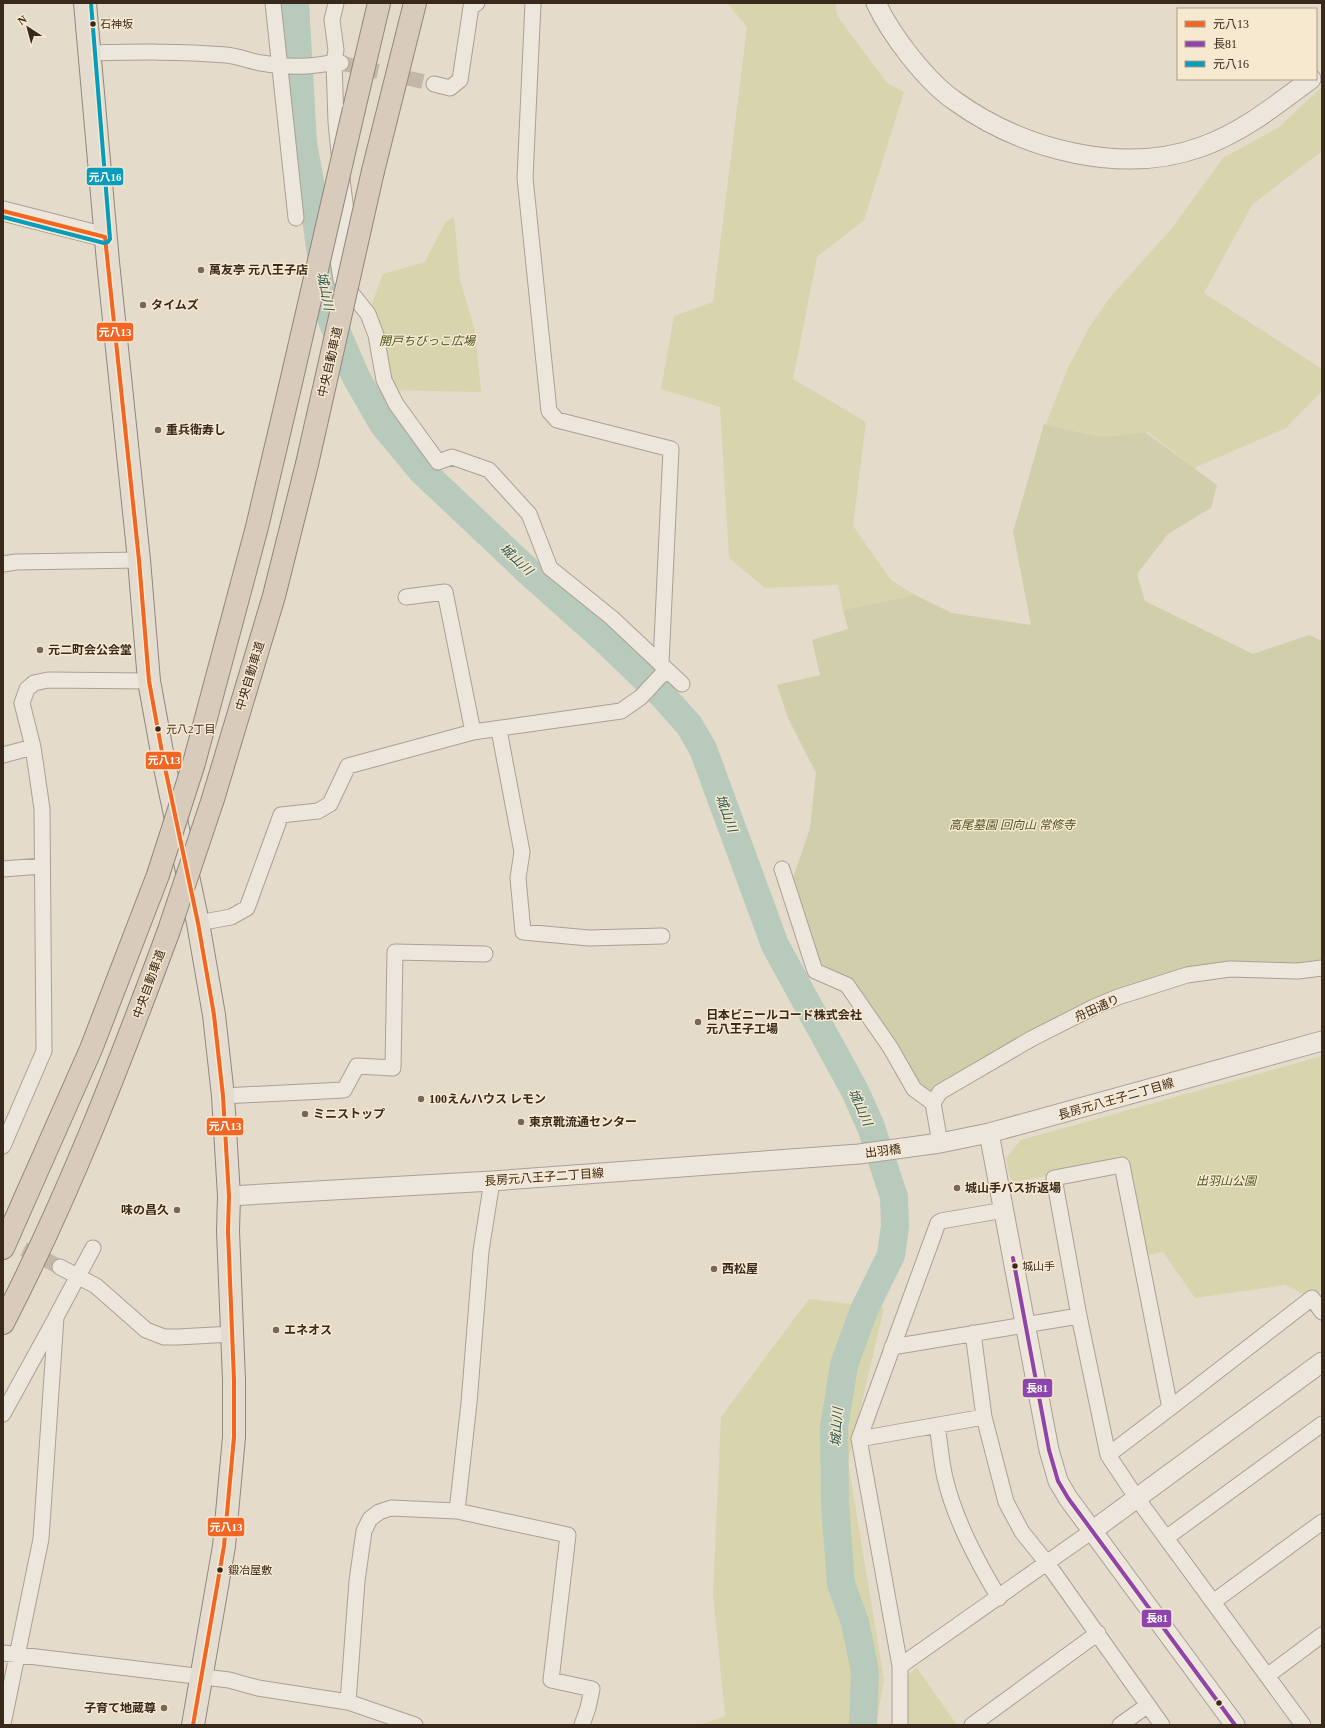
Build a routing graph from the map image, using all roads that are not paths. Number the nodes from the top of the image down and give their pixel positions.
1 (85, 3) edge
2 (273, 3) edge
3 (336, 3) edge
4 (379, 3) edge
5 (415, 3) edge
6 (477, 3) edge
7 (533, 3) edge
8 (876, 3) edge
9 (89, 53) junction
10 (333, 63) junction
11 (286, 66) junction
12 (1310, 80) edge
13 (434, 84) tunnel mouth
14 (3, 211) edge
15 (296, 218) dead end
16 (105, 237) junction
17 (139, 560) junction
18 (3, 564) edge
19 (406, 596) dead end
20 (663, 669) junction
21 (149, 681) junction
22 (682, 684) dead end
23 (499, 730) junction
24 (473, 732) junction
25 (33, 747) junction
26 (3, 755) edge
27 (42, 866) junction
28 (3, 869) edge
29 (782, 869) dead end
30 (198, 923) junction
31 (662, 936) dead end
32 (485, 954) dead end
33 (1322, 968) edge
34 (1322, 1041) edge
35 (223, 1096) junction
36 (933, 1102) junction
37 (989, 1133) junction
38 (940, 1143) junction
39 (3, 1146) edge
40 (907, 1148) joint
41 (859, 1154) joint
42 (492, 1181) junction
43 (228, 1196) junction
44 (1004, 1210) junction
45 (3, 1248) edge
46 (93, 1248) dead end
47 (60, 1267) tunnel mouth
48 (78, 1277) junction
49 (1322, 1312) edge
50 (1079, 1316) junction
51 (56, 1317) junction
52 (3, 1322) edge
53 (1026, 1325) junction
54 (973, 1333) junction
55 (232, 1334) junction
56 (892, 1347) junction
57 (1322, 1362) edge
58 (1170, 1408) junction
59 (3, 1414) edge
60 (984, 1417) junction
61 (1322, 1424) edge
62 (937, 1426) junction
63 (859, 1439) junction
64 (1108, 1455) junction
65 (1136, 1498) junction
66 (457, 1511) junction
67 (1322, 1522) edge
68 (1092, 1531) junction
69 (1166, 1538) junction
70 (1047, 1563) junction
71 (999, 1598) junction
72 (1213, 1602) junction
73 (1098, 1633) junction
74 (1322, 1634) edge
75 (10, 1654) edge
76 (900, 1666) junction
77 (202, 1676) junction
78 (1267, 1676) junction
79 (348, 1702) junction
80 (1148, 1705) junction
81 (3, 1724) edge
82 (193, 1725) edge
83 (415, 1725) edge
84 (582, 1725) edge
85 (900, 1725) edge
86 (972, 1725) edge
87 (1120, 1725) edge
88 (1162, 1725) edge
89 (1234, 1725) edge
90 (1303, 1725) edge

1 - 9 main road
2 - 11 street
3 - 10 street
4 - 45 highway, bridge
5 - 52 highway, 中央自動車道, bridge
6 - 13 street
7 - 20 street
8 - 12 street
9 - 11 street
9 - 16 main road
10 - 11 street
10 - 20 street
11 - 15 street
14 - 16 street
16 - 17 main road
17 - 18 street
17 - 21 main road
19 - 24 street
20 - 22 street
20 - 23 street
21 - 25 street
21 - 30 main road
23 - 24 street
23 - 31 street
24 - 30 street
25 - 26 street
25 - 27 street
27 - 28 street
27 - 39 street
29 - 36 street
30 - 35 main road
32 - 35 street
33 - 36 street, 舟田通り
34 - 37 street, 長房元八王子二丁目線
35 - 43 main road
36 - 38 street
37 - 38 street, 長房元八王子二丁目線
37 - 44 street
38 - 40 street, 長房元八王子二丁目線
40 - 41 street, 出羽橋
41 - 42 street, 長房元八王子二丁目線
42 - 43 street, 長房元八王子二丁目線
42 - 66 street
43 - 55 main road
44 - 53 street
44 - 56 street
46 - 48 street
47 - 48 street
48 - 51 street
48 - 55 street
49 - 58 street
50 - 53 street
50 - 58 street
50 - 64 street
51 - 59 street
51 - 75 street
53 - 54 street
53 - 68 street
54 - 56 street
54 - 60 street
55 - 77 main road
56 - 63 street
57 - 65 street
58 - 64 street
60 - 62 street
60 - 70 street
61 - 69 street
62 - 63 street
62 - 71 street
63 - 76 street
64 - 65 street
65 - 68 street
65 - 69 street
66 - 79 street
66 - 84 street
67 - 72 street
68 - 70 street
68 - 89 street
69 - 72 street
70 - 71 street
70 - 73 street
71 - 76 street
72 - 78 street
73 - 80 street
73 - 86 street
74 - 78 street
75 - 77 street
75 - 81 street
76 - 85 street
77 - 79 street
77 - 82 main road
78 - 90 street
79 - 83 street
80 - 87 street
80 - 88 street

